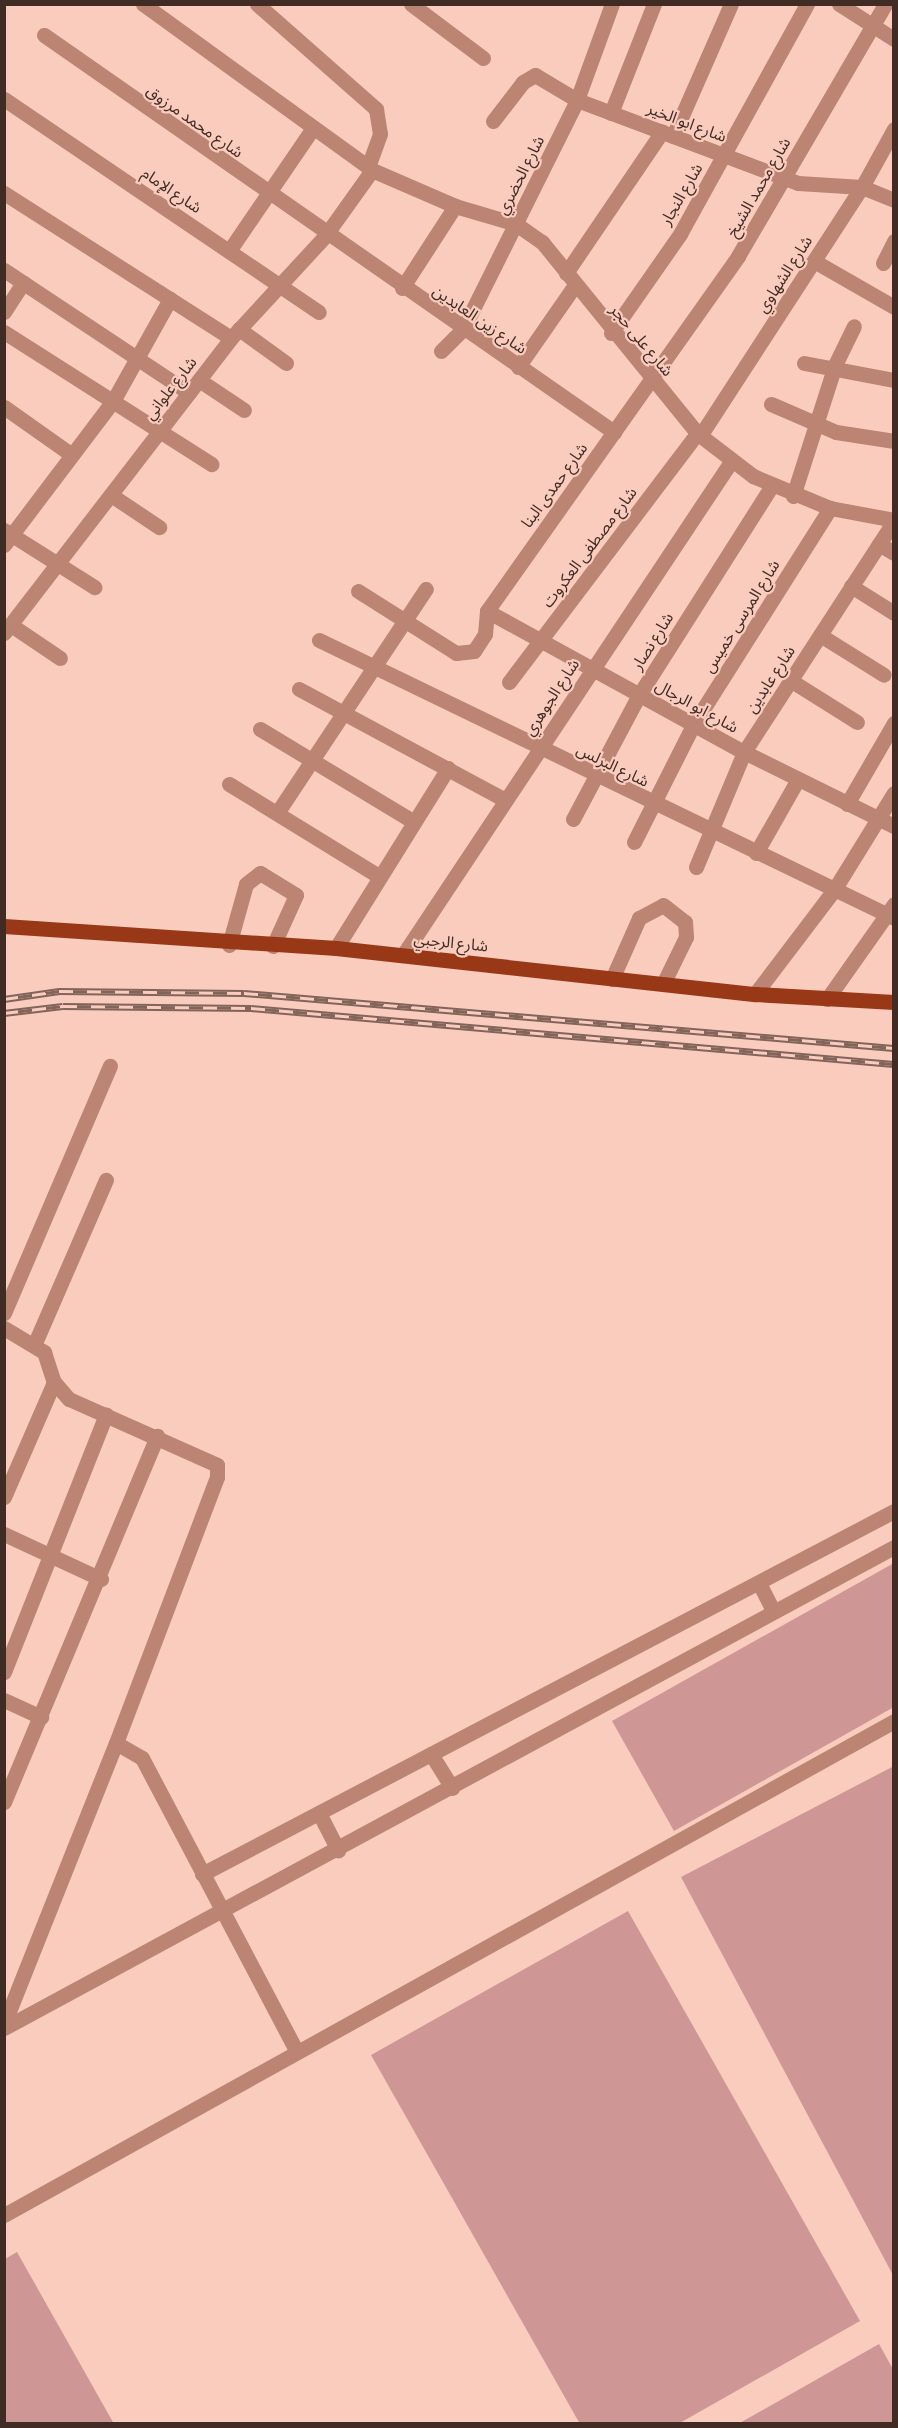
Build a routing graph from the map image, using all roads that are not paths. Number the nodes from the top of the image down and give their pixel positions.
1 (143, 4) edge
2 (257, 4) edge
3 (411, 4) edge
4 (612, 4) edge
5 (654, 4) edge
6 (731, 4) edge
7 (807, 4) edge
8 (838, 4) edge
9 (885, 4) edge
10 (872, 26) junction
11 (44, 35) dead end
12 (894, 39) edge
13 (483, 58) dead end
14 (4, 99) edge
15 (577, 100) junction
16 (611, 113) junction
17 (493, 121) dead end
18 (313, 128) junction
19 (894, 129) edge
20 (667, 134) junction
21 (724, 155) junction
22 (370, 169) junction
23 (783, 178) junction
24 (862, 188) junction
25 (4, 193) edge
26 (268, 195) junction
27 (894, 200) edge
28 (455, 206) junction
29 (516, 224) junction
30 (325, 236) junction
31 (894, 241) edge
32 (229, 251) junction
33 (814, 261) junction
34 (883, 263) dead end
35 (4, 270) edge
36 (570, 279) junction
37 (23, 283) junction
38 (279, 285) junction
39 (402, 288) junction
40 (170, 299) junction
41 (894, 306) edge
42 (4, 312) edge
43 (319, 312) dead end
44 (854, 326) dead end
45 (463, 329) junction
46 (4, 332) edge
47 (611, 333) junction
48 (235, 334) junction
49 (441, 351) dead end
50 (137, 358) junction
51 (286, 363) dead end
52 (804, 363) dead end
53 (835, 365) junction
54 (518, 367) junction
55 (199, 380) junction
56 (651, 380) junction
57 (894, 380) edge
58 (189, 393) junction
59 (113, 401) junction
60 (771, 404) dead end
61 (244, 410) dead end
62 (7, 414) edge
63 (816, 423) junction
64 (160, 431) junction
65 (614, 432) junction
66 (698, 435) junction
67 (894, 441) edge
68 (72, 455) junction
69 (732, 460) junction
70 (211, 464) dead end
71 (771, 487) junction
72 (111, 495) junction
73 (793, 496) junction
74 (830, 508) junction
75 (894, 521) edge
76 (159, 527) dead end
77 (7, 536) edge
78 (879, 544) junction
79 (894, 553) edge
80 (58, 564) junction
81 (851, 586) junction
82 (94, 587) dead end
83 (426, 589) dead end
84 (358, 591) dead end
85 (487, 611) junction
86 (894, 613) edge
87 (405, 621) junction
88 (8, 629) edge
89 (820, 635) junction
90 (319, 640) dead end
91 (540, 641) junction
92 (60, 658) dead end
93 (374, 667) junction
94 (591, 669) junction
95 (884, 675) dead end
96 (790, 680) junction
97 (509, 682) dead end
98 (299, 688) dead end
99 (639, 695) junction
100 (344, 713) junction
101 (857, 722) dead end
102 (894, 723) edge
103 (693, 725) junction
104 (260, 729) dead end
105 (539, 748) junction
106 (744, 752) junction
107 (312, 760) junction
108 (448, 768) junction
109 (596, 777) junction
110 (798, 779) junction
111 (229, 784) dead end
112 (894, 793) edge
113 (505, 800) junction
114 (653, 804) junction
115 (848, 804) junction
116 (277, 813) junction
117 (573, 819) dead end
118 (878, 819) junction
119 (414, 822) junction
120 (894, 826) edge
121 (712, 832) junction
122 (634, 842) dead end
123 (756, 853) junction
124 (696, 867) dead end
125 (380, 877) junction
126 (834, 890) junction
127 (891, 912) edge
128 (4, 926) edge
129 (229, 945) junction
130 (273, 946) junction
131 (336, 948) junction
132 (403, 955) junction
133 (612, 979) junction
134 (663, 984) junction
135 (755, 994) junction
136 (827, 999) junction
137 (894, 1002) edge
138 (111, 1066) dead end
139 (106, 1180) dead end
140 (4, 1313) edge
141 (4, 1329) edge
142 (34, 1343) junction
143 (54, 1382) junction
144 (106, 1415) junction
145 (157, 1436) junction
146 (4, 1497) edge
147 (894, 1511) edge
148 (4, 1534) edge
149 (894, 1547) edge
150 (51, 1556) junction
151 (101, 1579) junction
152 (759, 1583) junction
153 (773, 1611) junction
154 (4, 1672) edge
155 (4, 1700) edge
156 (41, 1717) junction
157 (894, 1721) edge
158 (116, 1743) junction
159 (431, 1755) junction
160 (452, 1788) junction
161 (4, 1802) edge
162 (319, 1814) junction
163 (338, 1850) junction
164 (202, 1874) junction
165 (223, 1913) junction
166 (4, 2026) edge
167 (297, 2052) junction
168 (4, 2215) edge

1 - 18 street, شارع على حجر
2 - 22 street, شارع علواني
3 - 13 street
4 - 15 street, شارع الحضري
5 - 16 street
6 - 20 street
7 - 21 street, شارع النجار
8 - 10 street
9 - 10 street, شارع محمد الشيخ
10 - 12 street
10 - 23 street, شارع محمد الشيخ
11 - 26 street, شارع محمد مرزوق
14 - 32 street, شارع الإمام
15 - 16 street, شارع ابو الخير
15 - 17 street, شارع ابو الخير
15 - 29 street, شارع الحضري
16 - 20 street, شارع ابو الخير
18 - 22 street, شارع على حجر
18 - 26 street
19 - 24 street, شارع الشهاوي
20 - 21 street, شارع ابو الخير
20 - 36 street
21 - 23 street, شارع ابو الخير
21 - 47 street, شارع النجار
22 - 28 street, شارع على حجر
22 - 30 street, شارع علواني
23 - 24 street, شارع ابو الخير
23 - 56 street, شارع محمد الشيخ
24 - 27 street, شارع ابو الخير
24 - 33 street, شارع الشهاوي
25 - 40 street
26 - 30 street, شارع محمد مرزوق
26 - 32 street
28 - 29 street, شارع على حجر
28 - 39 street
29 - 36 street, شارع على حجر
29 - 45 street, شارع الحضري
30 - 38 street, شارع علواني
30 - 39 street, شارع زين العابدين
31 - 34 street
32 - 38 street, شارع الإمام
33 - 41 street
33 - 66 street, شارع الشهاوي
35 - 37 street
36 - 47 street, شارع على حجر
36 - 54 street
37 - 42 street
37 - 50 street
38 - 43 street, شارع الإمام
38 - 48 street, شارع علواني
39 - 45 street, شارع زين العابدين
40 - 48 street
40 - 50 street
44 - 53 street
45 - 49 street, شارع الحضري
45 - 54 street, شارع زين العابدين
46 - 59 street
47 - 56 street, شارع على حجر
48 - 51 street
48 - 55 street, شارع علواني
50 - 58 street
50 - 59 street
52 - 53 street
53 - 57 street
53 - 63 street
54 - 65 street, شارع زين العابدين
55 - 58 street, شارع علواني
55 - 61 street
56 - 65 street, شارع حمدى البنا
56 - 66 street, شارع على حجر
58 - 64 street, شارع علواني
59 - 64 street
59 - 68 street
60 - 63 street
62 - 68 street
63 - 67 street
63 - 73 street
64 - 70 street
64 - 72 street, شارع علواني
65 - 85 street, شارع حمدى البنا
66 - 69 street, شارع على حجر
66 - 91 street, شارع مصطفى العكروت
68 - 77 street
69 - 71 street, شارع على حجر
69 - 94 street, شارع الجوهري
71 - 73 street, شارع على حجر
71 - 99 street, شارع نصار
72 - 76 street
72 - 80 street, شارع علواني
73 - 74 street, شارع على حجر
74 - 75 street, شارع على حجر
74 - 103 street, شارع المرسى خميس
75 - 78 street, شارع عابدين
77 - 80 street
78 - 79 street
78 - 81 street, شارع عابدين
80 - 82 street
80 - 88 street, شارع علواني
81 - 86 street
81 - 89 street, شارع عابدين
83 - 87 street
84 - 87 street
85 - 87 street
85 - 91 street, شارع ابو الرجال
87 - 93 street
88 - 92 street
89 - 95 street
89 - 96 street, شارع عابدين
90 - 93 street, شارع البرلس
91 - 94 street, شارع ابو الرجال
91 - 97 street, شارع مصطفى العكروت
93 - 100 street
93 - 105 street, شارع البرلس
94 - 99 street, شارع ابو الرجال
94 - 105 street, شارع الجوهري
96 - 101 street
96 - 106 street, شارع عابدين
98 - 100 street
99 - 103 street, شارع ابو الرجال
99 - 109 street, شارع نصار
100 - 107 street
100 - 108 street
102 - 115 street
103 - 106 street, شارع ابو الرجال
103 - 114 street, شارع المرسى خميس
104 - 107 street
105 - 109 street, شارع البرلس
105 - 113 street, شارع الجوهري
106 - 110 street, شارع ابو الرجال
106 - 121 street, شارع عابدين
107 - 116 street
107 - 119 street
108 - 113 street
108 - 119 street
109 - 114 street, شارع البرلس
109 - 117 street, شارع نصار
110 - 115 street, شارع ابو الرجال
110 - 123 street
111 - 116 street
112 - 118 street
113 - 132 street, شارع الجوهري
114 - 121 street, شارع البرلس
114 - 122 street, شارع المرسى خميس
115 - 118 street, شارع ابو الرجال
116 - 125 street
118 - 120 street, شارع ابو الرجال
118 - 126 street
119 - 125 street
121 - 123 street, شارع البرلس
121 - 124 street, شارع عابدين
123 - 126 street, شارع البرلس
125 - 131 street
126 - 127 street, شارع البرلس
126 - 135 street
127 - 136 street
128 - 129 main road, شارع الرجبي
129 - 130 main road, شارع الرجبي
129 - 130 street
130 - 131 main road, شارع الرجبي
131 - 132 main road, شارع الرجبي
132 - 133 main road, شارع الرجبي
133 - 134 main road, شارع الرجبي
133 - 134 street
134 - 135 main road, شارع الرجبي
135 - 136 main road, شارع الرجبي
136 - 137 main road, شارع الرجبي
138 - 140 street
139 - 142 street
141 - 142 street
142 - 143 street
143 - 144 street
143 - 146 street
144 - 145 street
144 - 150 street
145 - 151 street
145 - 158 street
147 - 152 street
148 - 150 street
149 - 153 street
150 - 151 street
150 - 154 street
151 - 156 street
152 - 153 street
152 - 159 street
153 - 160 street
155 - 156 street
156 - 161 street
157 - 167 street
158 - 164 street
158 - 166 street
159 - 160 street
159 - 162 street
160 - 163 street
162 - 163 street
162 - 164 street
163 - 165 street
164 - 165 street
165 - 166 street
165 - 167 street
167 - 168 street

